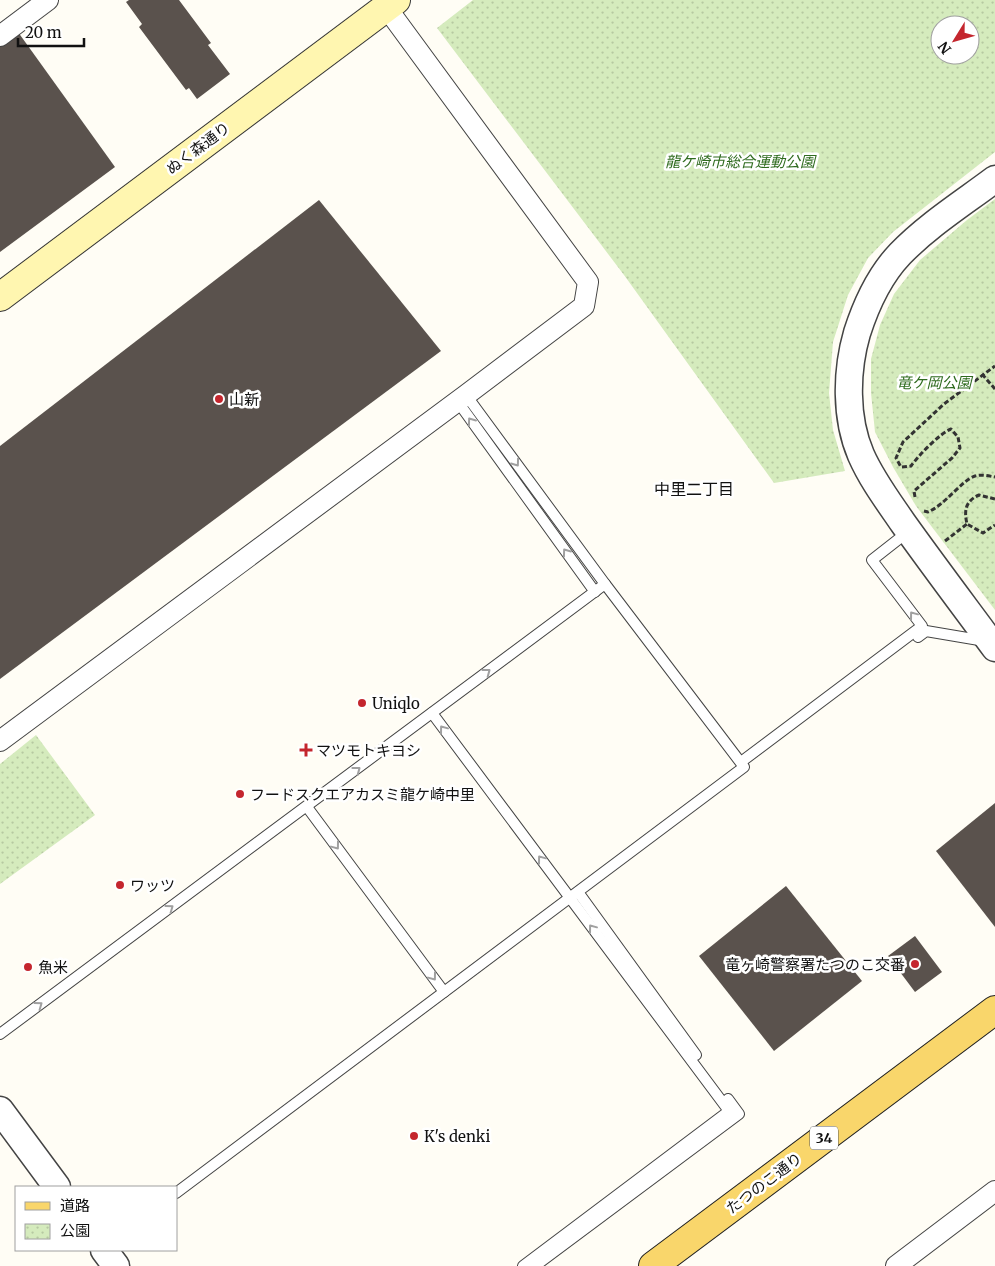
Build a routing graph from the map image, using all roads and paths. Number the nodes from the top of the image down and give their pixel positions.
1 (43, 1) edge
2 (391, 4) edge
3 (0, 36) edge
4 (995, 179) edge
5 (0, 297) edge
6 (995, 366) edge
7 (982, 374) junction
8 (995, 389) edge
9 (462, 398) junction
10 (995, 477) edge
11 (995, 500) edge
12 (917, 504) dead end
13 (916, 521) junction
14 (967, 524) junction
15 (995, 525) edge
16 (938, 546) dead end
17 (605, 584) junction
18 (595, 592) junction
19 (993, 645) edge
20 (432, 713) junction
21 (0, 742) edge
22 (743, 765) junction
23 (307, 807) junction
24 (574, 895) junction
25 (444, 992) junction
26 (995, 1010) edge
27 (0, 1034) edge
28 (4, 1123) edge
29 (56, 1186) edge
30 (995, 1191) edge
31 (178, 1192) edge
32 (105, 1251) edge
33 (905, 1263) edge
34 (116, 1266) edge
35 (523, 1266) edge
36 (535, 1266) edge
37 (653, 1266) edge

1 - 3 street
2 - 5 main road, ぬく森通り
2 - 9 street
4 - 13 street
6 - 7 path
7 - 8 path
7 - 12 path
9 -> 17 lane
18 -> 9 lane
9 - 21 street
10 - 13 path
11 - 14 path
13 - 19 street
22 -> 13 lane
14 - 15 path
14 - 16 path
17 - 18 lane
17 - 22 lane
20 -> 18 lane
19 - 22 lane
23 -> 20 lane
24 -> 20 lane
22 - 24 lane
23 -> 25 lane
27 -> 23 lane
24 - 25 lane
35 -> 24 lane
24 - 36 lane
25 - 31 lane
26 - 37 main road, たつのこ通り / 34
28 - 29 street
30 - 33 street
32 - 34 street

